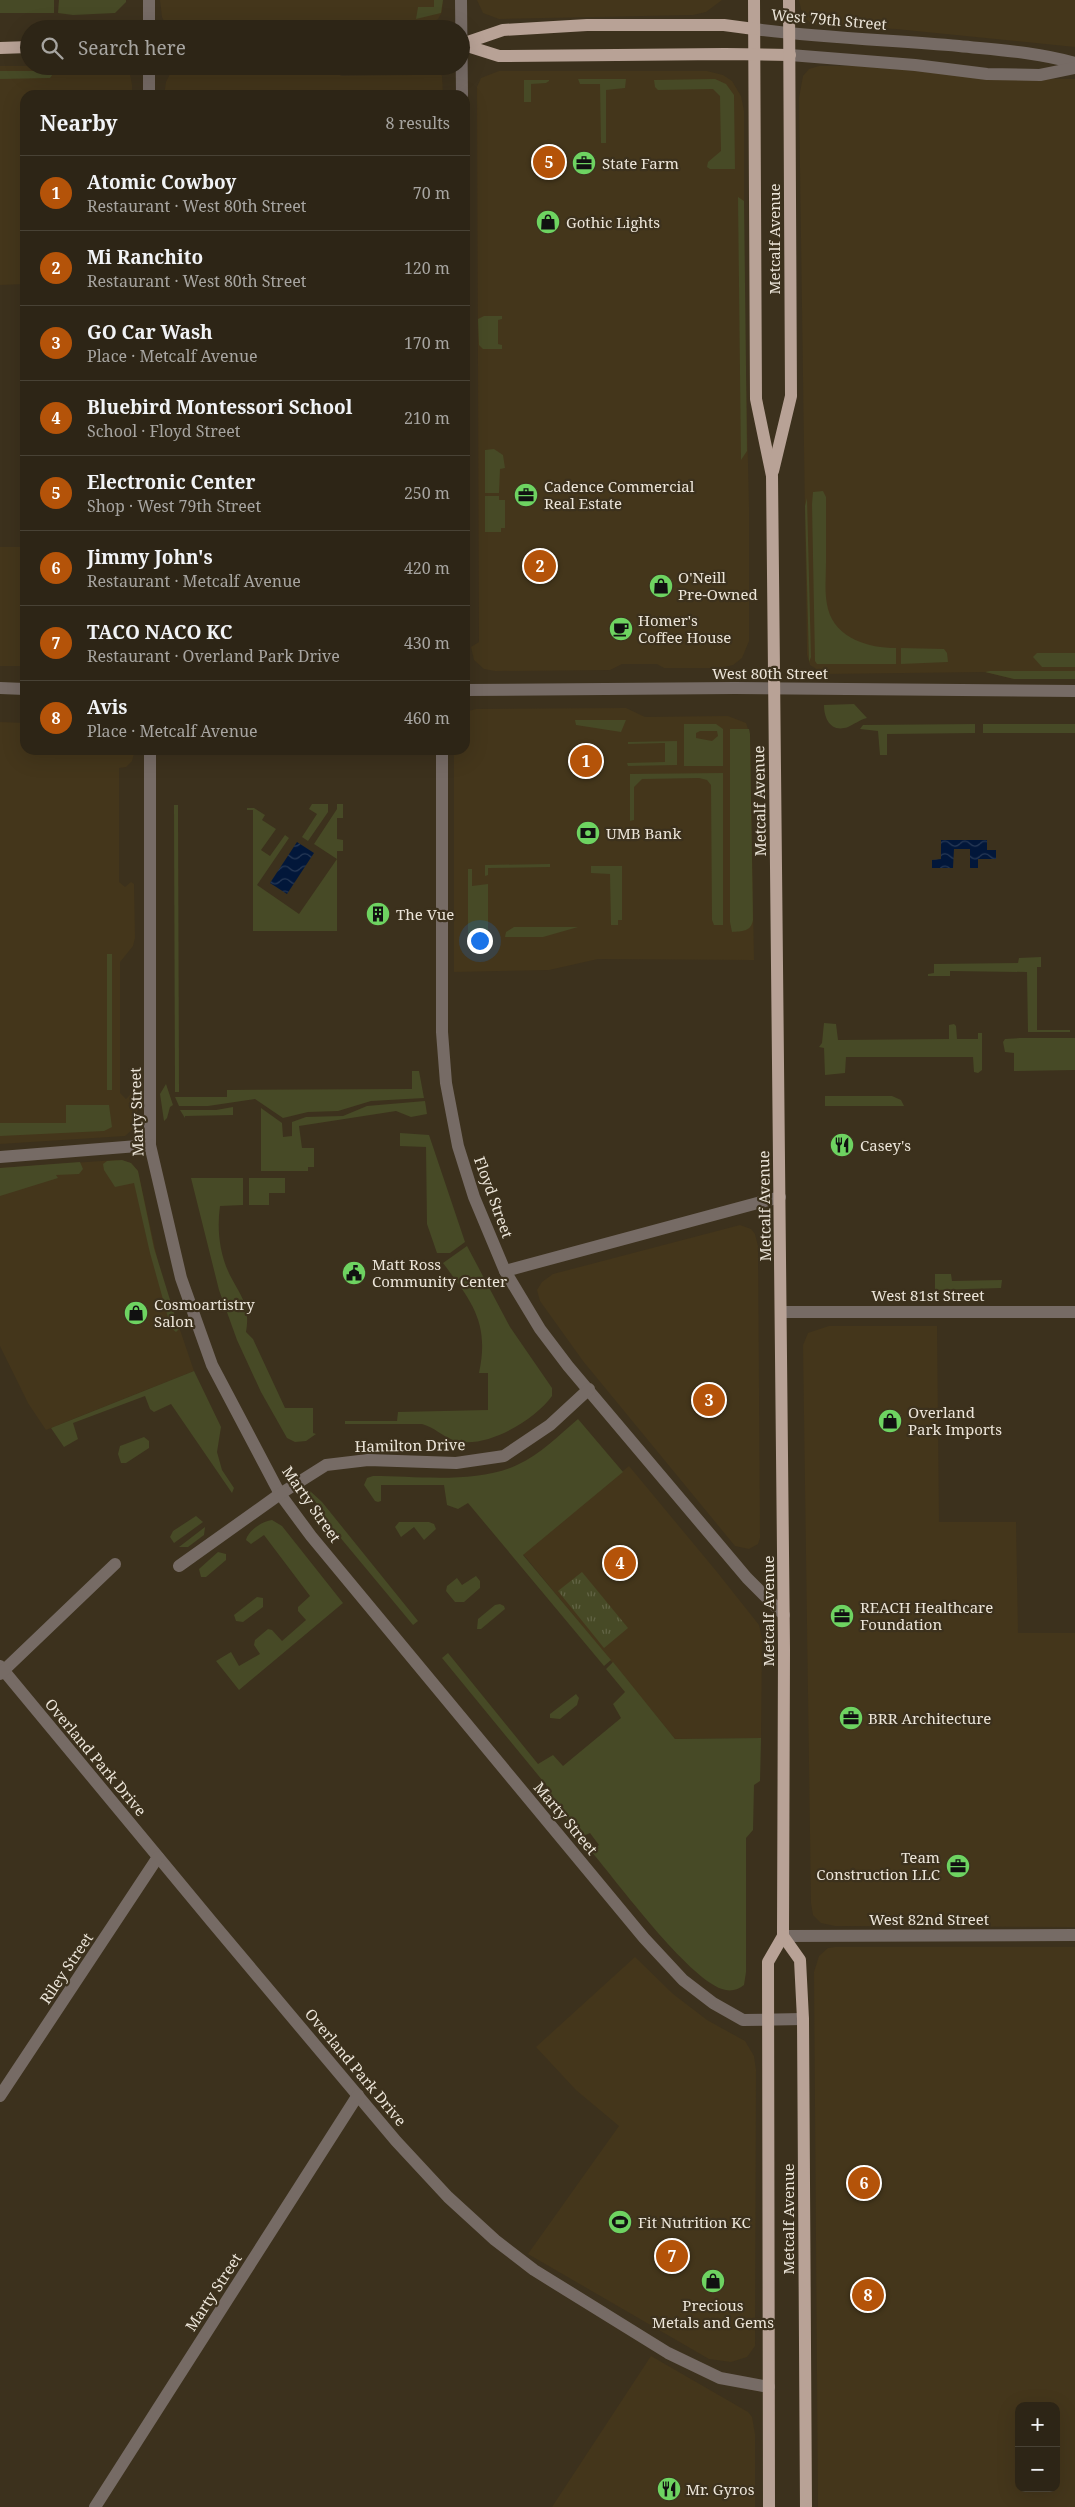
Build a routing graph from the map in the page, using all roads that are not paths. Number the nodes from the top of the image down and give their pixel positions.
1 (149, 0) edge
2 (461, 0) edge
3 (754, 0) edge
4 (789, 0) edge
5 (149, 20) edge
6 (461, 20) edge
7 (754, 29) junction
8 (789, 34) junction
9 (470, 41) edge
10 (20, 47) edge
11 (470, 47) edge
12 (0, 48) edge
13 (754, 55) junction
14 (790, 55) junction
15 (1075, 63) edge
16 (1075, 68) edge
17 (149, 75) edge
18 (462, 75) edge
19 (149, 90) edge
20 (462, 90) edge
21 (772, 476) junction
22 (0, 688) edge
23 (20, 689) edge
24 (774, 689) junction
25 (470, 690) edge
26 (1075, 691) edge
27 (150, 755) edge
28 (442, 755) edge
29 (150, 1145) junction
30 (0, 1157) edge
31 (780, 1197) junction
32 (505, 1271) junction
33 (781, 1312) junction
34 (1075, 1312) edge
35 (589, 1389) junction
36 (280, 1494) junction
37 (115, 1564) dead end
38 (179, 1566) dead end
39 (784, 1615) junction
40 (1, 1670) edge
41 (158, 1857) junction
42 (1075, 1935) edge
43 (783, 1936) junction
44 (768, 2018) junction
45 (803, 2019) junction
46 (358, 2095) junction
47 (0, 2096) edge
48 (769, 2387) junction
49 (95, 2507) edge
50 (769, 2507) edge
51 (806, 2507) edge

1 - 5 street
2 - 6 street
3 - 7 main road, Metcalf Avenue
4 - 8 main road, Metcalf Avenue
7 - 8 street, West 79th Street
7 - 9 main road, West 79th Street
7 - 13 main road, Metcalf Avenue
8 - 14 main road, Metcalf Avenue
8 - 15 street, West 79th Street
10 - 12 main road
11 - 13 main road
13 - 14 main road
13 - 21 main road, Metcalf Avenue
14 - 16 street
14 - 21 main road, Metcalf Avenue
17 - 19 street
18 - 20 street
21 - 24 main road, Metcalf Avenue
22 - 23 street
24 - 25 street, West 80th Street
24 - 26 street, West 80th Street
24 - 31 main road, Metcalf Avenue
27 - 29 street, Marty Street
28 - 32 street, Floyd Street
29 - 30 street
29 - 36 street, Marty Street
31 - 32 street
31 - 33 main road, Metcalf Avenue
32 - 35 street, Floyd Street
33 - 34 street, West 81st Street
33 - 39 main road, Metcalf Avenue
35 - 36 street, Hamilton Drive
35 - 39 street, Floyd Street
36 - 38 street, Hamilton Drive
36 - 44 street, Marty Street
37 - 40 street
39 - 43 main road, Metcalf Avenue
40 - 41 street, Overland Park Drive
41 - 46 street, Overland Park Drive
41 - 47 street, Riley Street
42 - 43 street, West 82nd Street
43 - 44 main road, Metcalf Avenue
43 - 45 main road, Metcalf Avenue
44 - 45 street, Marty Street
44 - 48 main road, Metcalf Avenue
45 - 51 main road, Metcalf Avenue
46 - 48 street, Overland Park Drive
46 - 49 street, Marty Street
48 - 50 main road, Metcalf Avenue

